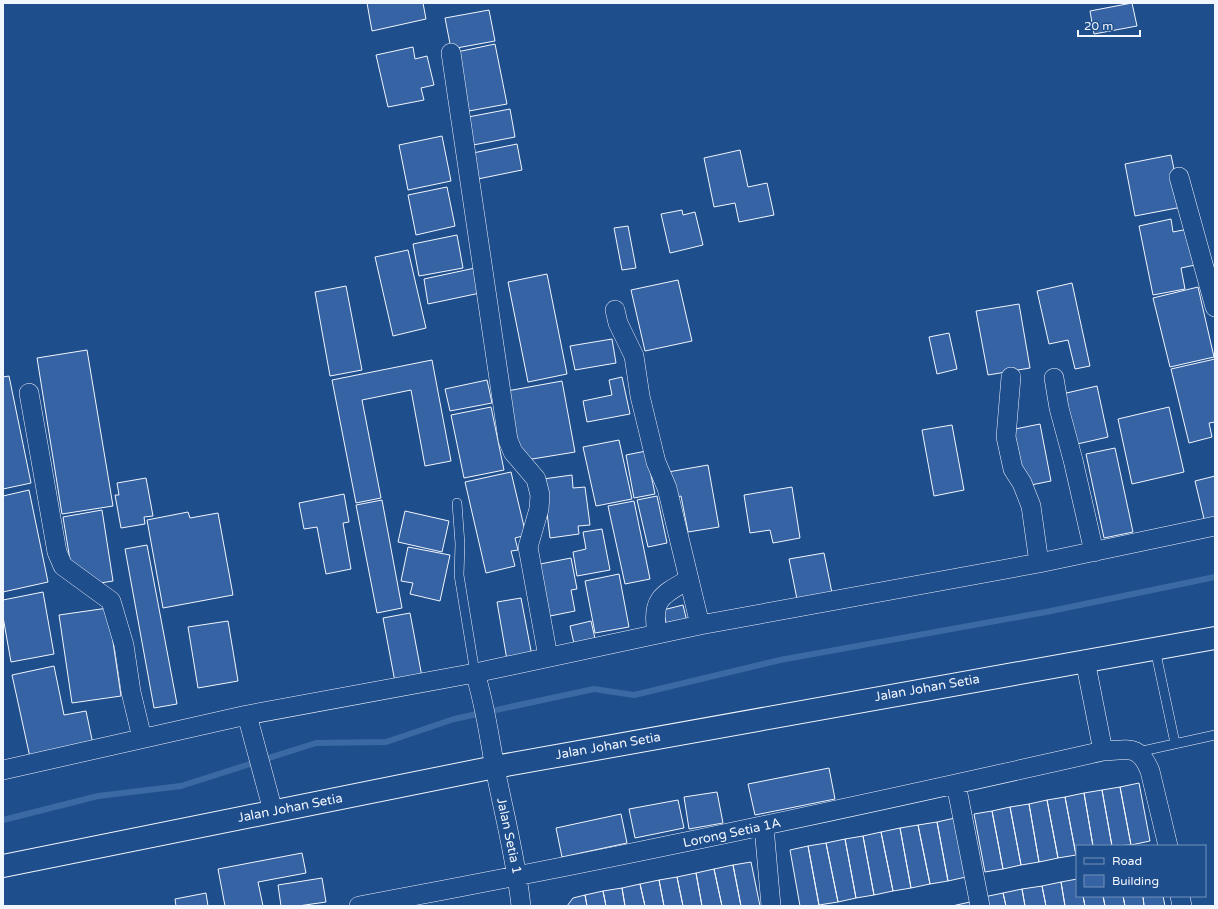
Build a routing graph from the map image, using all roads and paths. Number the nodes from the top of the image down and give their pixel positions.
1 (450, 53) dead end
2 (1179, 176) dead end
3 (1215, 307) edge
4 (615, 310) dead end
5 (1011, 378) dead end
6 (1054, 378) dead end
7 (29, 393) dead end
8 (457, 503) dead end
9 (1215, 526) edge
10 (1094, 552) junction
11 (1039, 563) junction
12 (688, 580) junction
13 (700, 625) junction
14 (657, 633) junction
15 (1215, 638) edge
16 (1155, 648) junction
17 (548, 657) junction
18 (1085, 660) junction
19 (477, 678) junction
20 (249, 721) junction
21 (1215, 735) edge
22 (142, 738) junction
23 (1175, 743) junction
24 (1103, 751) junction
25 (1138, 752) junction
26 (495, 767) junction
27 (3, 770) edge
28 (956, 784) junction
29 (273, 811) junction
30 (764, 827) junction
31 (1168, 845) edge
32 (3, 866) edge
33 (518, 877) junction
34 (360, 906) edge
35 (521, 906) edge
36 (772, 906) edge
37 (980, 906) edge

1 - 17 street
2 - 3 street
4 - 12 street
5 - 11 street
6 - 10 street
7 - 22 street
8 - 19 lane
9 - 10 street
10 - 11 street
11 - 13 street
12 - 13 street
12 - 14 street
13 - 14 street
14 - 17 street
15 - 16 main road, Jalan Johan Setia
16 - 18 main road, Jalan Johan Setia
16 - 23 lane
17 - 19 street
18 - 24 street
18 - 26 main road, Jalan Johan Setia
19 - 20 street
19 - 26 street, Jalan Setia 1
20 - 22 street
20 - 29 street
21 - 23 lane
22 - 27 street
23 - 25 lane
24 - 25 street, Lorong Setia 1A
24 - 28 street, Lorong Setia 1A
25 - 31 street
26 - 29 main road, Jalan Johan Setia
26 - 33 street, Jalan Setia 1
28 - 30 street, Lorong Setia 1A
28 - 37 street
29 - 32 main road, Jalan Johan Setia
30 - 33 street, Lorong Setia 1A
30 - 36 street
33 - 34 street, Lorong Setia 1A
33 - 35 street, Jalan Setia 1

